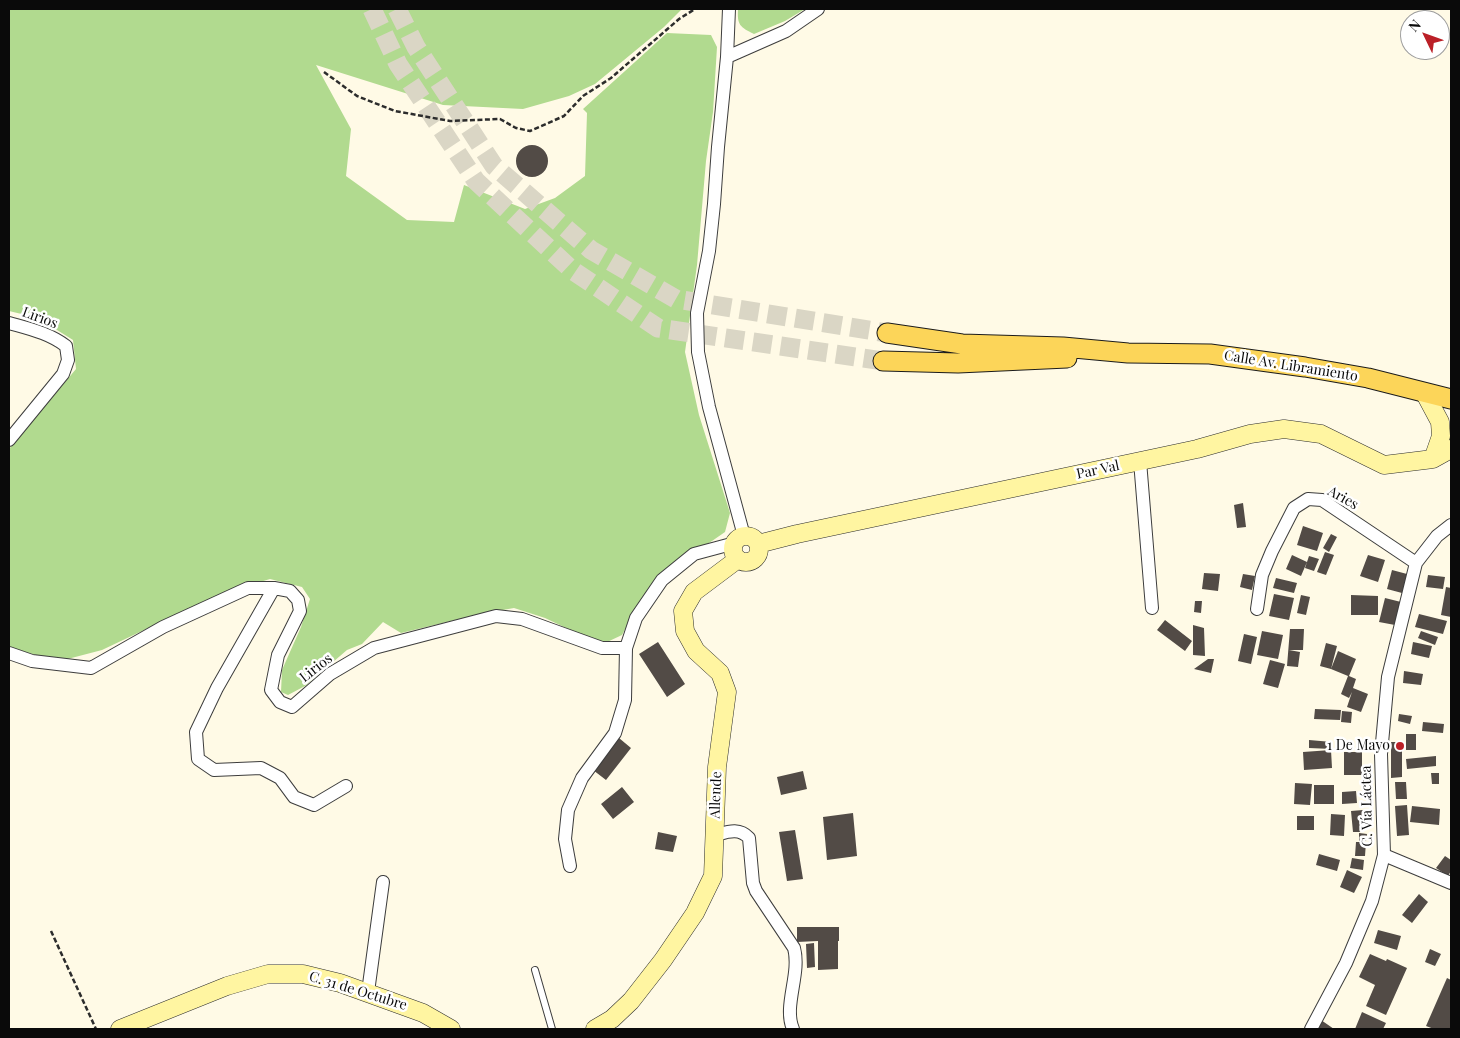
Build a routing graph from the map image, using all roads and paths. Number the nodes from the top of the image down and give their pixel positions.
1 (695, 9) edge
2 (729, 9) edge
3 (818, 9) edge
4 (727, 57) junction
5 (324, 72) dead end
6 (9, 323) edge
7 (887, 333) tunnel mouth
8 (1128, 353) junction
9 (883, 362) tunnel mouth
10 (1424, 392) junction
11 (1451, 399) edge
12 (9, 440) edge
13 (1451, 449) edge
14 (1433, 459) junction
15 (1140, 462) junction
16 (1451, 525) edge
17 (744, 545) junction
18 (1416, 563) junction
19 (274, 588) junction
20 (1152, 608) dead end
21 (1256, 609) dead end
22 (626, 648) junction
23 (9, 654) edge
24 (346, 786) dead end
25 (715, 835) junction
26 (1384, 855) junction
27 (570, 866) dead end
28 (383, 882) dead end
29 (1451, 883) edge
30 (52, 932) dead end
31 (535, 970) dead end
32 (368, 992) junction
33 (96, 1029) edge
34 (120, 1029) edge
35 (451, 1029) edge
36 (552, 1029) edge
37 (595, 1029) edge
38 (793, 1029) edge
39 (1311, 1029) edge

1 - 5 path
2 - 4 street
3 - 4 street
4 - 17 street
6 - 12 street, Lirios
7 - 8 main road, Calle Av. Libramiento
8 - 9 main road, Calle Av. Libramiento
8 - 10 main road, Calle Av. Libramiento
10 - 11 main road, Calle Av. Libramiento
10 - 14 street
13 - 14 street, Par Val
14 - 15 street, Par Val
15 - 17 street, Par Val
15 - 20 street
16 - 18 street, C. Vía Láctea
17 - 22 street
17 - 25 street, Allende
18 - 21 street, Aries
18 - 26 street, C. Vía Láctea
19 - 22 street, Lirios
19 - 23 street, Lirios
19 - 24 street
22 - 27 street
25 - 37 street, Allende
25 - 38 street
26 - 29 street
26 - 39 street, C. Vía Láctea
28 - 32 street
30 - 33 path
31 - 36 lane
32 - 34 street, C. 31 de Octubre
32 - 35 street, C. 31 de Octubre

